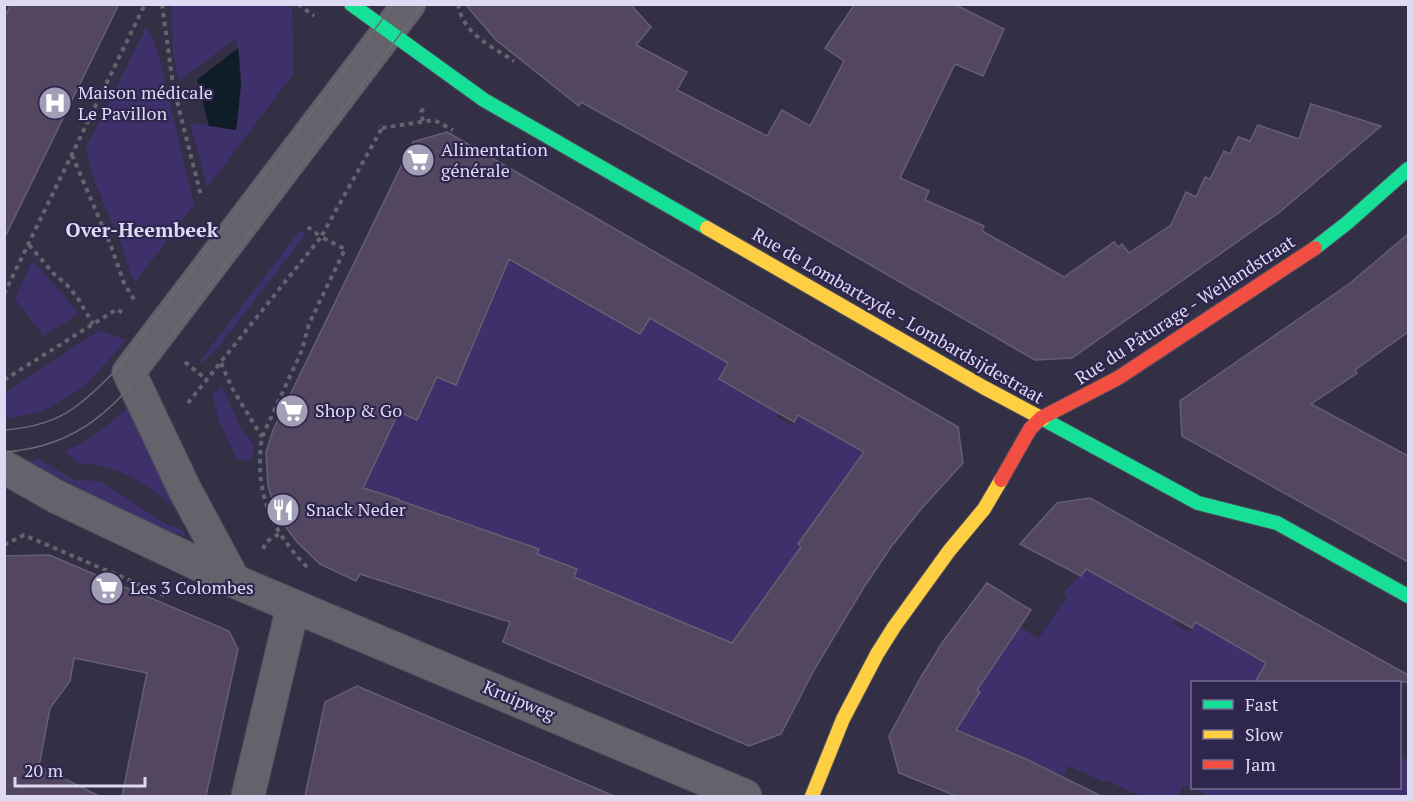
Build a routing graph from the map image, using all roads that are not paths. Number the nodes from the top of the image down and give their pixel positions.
1 (351, 4) edge
2 (409, 4) edge
3 (388, 31) junction
4 (1408, 169) edge
5 (1041, 418) junction
6 (4, 467) edge
7 (234, 580) junction
8 (1408, 596) edge
9 (292, 606) junction
10 (248, 796) edge
11 (745, 796) edge
12 (812, 796) edge

1 - 3 street, Rue de Lombartzyde - Lombardsijdestraat
2 - 3 street
3 - 5 street, Rue de Lombartzyde - Lombardsijdestraat
3 - 7 street
4 - 5 street, Rue du Pâturage - Weilandstraat
5 - 8 street, Rue de Lombartzyde - Lombardsijdestraat
5 - 12 street, Rue du Pâturage - Weilandstraat
6 - 7 street, Kruipweg
7 - 9 street, Kruipweg
9 - 10 street
9 - 11 street, Kruipweg

